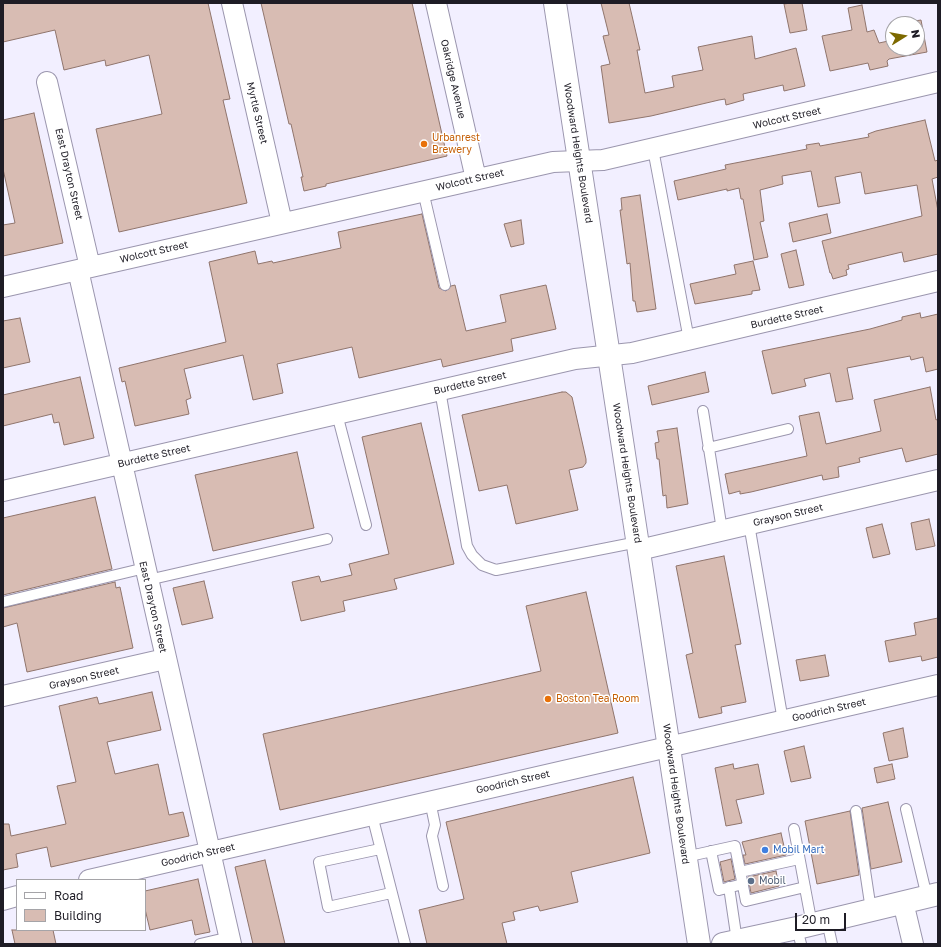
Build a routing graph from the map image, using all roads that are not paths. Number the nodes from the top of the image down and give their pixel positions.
1 (232, 3) edge
2 (436, 3) edge
3 (555, 3) edge
4 (47, 82) dead end
5 (938, 82) edge
6 (653, 149) junction
7 (578, 161) junction
8 (476, 179) junction
9 (424, 191) junction
10 (282, 223) junction
11 (84, 268) junction
12 (938, 281) edge
13 (445, 286) dead end
14 (3, 287) edge
15 (689, 340) junction
16 (609, 355) junction
17 (440, 390) junction
18 (703, 411) dead end
19 (337, 414) junction
20 (788, 429) dead end
21 (708, 448) junction
22 (122, 463) junction
23 (938, 480) edge
24 (3, 491) edge
25 (749, 524) junction
26 (366, 525) dead end
27 (722, 530) junction
28 (327, 539) dead end
29 (638, 546) junction
30 (146, 574) junction
31 (3, 602) edge
32 (165, 659) junction
33 (938, 685) edge
34 (3, 696) edge
35 (783, 721) junction
36 (669, 746) junction
37 (430, 801) junction
38 (906, 809) dead end
39 (856, 811) dead end
40 (372, 815) junction
41 (794, 829) dead end
42 (380, 849) junction
43 (710, 851) junction
44 (210, 852) junction
45 (685, 857) junction
46 (799, 859) junction
47 (740, 872) junction
48 (92, 879) edge
49 (743, 884) junction
50 (443, 886) dead end
51 (729, 887) junction
52 (805, 887) junction
53 (391, 893) junction
54 (933, 895) edge
55 (16, 896) edge
56 (3, 900) edge
57 (903, 902) junction
58 (871, 910) junction
59 (809, 930) edge
60 (230, 941) edge
61 (730, 943) edge
62 (200, 944) edge
63 (405, 944) edge
64 (699, 944) edge
65 (832, 944) edge
66 (913, 944) edge

1 - 10 street, Myrtle Street
2 - 8 street, Oakridge Avenue
3 - 7 street, Woodward Heights Boulevard
4 - 11 street, East Drayton Street
5 - 6 street, Wolcott Street
6 - 7 street, Wolcott Street
6 - 15 lane
7 - 8 street, Wolcott Street
7 - 16 street, Woodward Heights Boulevard
8 - 9 street, Wolcott Street
9 - 10 street, Wolcott Street
9 - 13 lane
10 - 11 street, Wolcott Street
11 - 14 street, Wolcott Street
11 - 22 street, East Drayton Street
12 - 15 street, Burdette Street
15 - 16 street, Burdette Street
16 - 17 street, Burdette Street
16 - 29 street, Woodward Heights Boulevard
17 - 19 street, Burdette Street
17 - 29 lane
18 - 21 lane
19 - 22 street, Burdette Street
19 - 26 lane
20 - 21 lane
21 - 27 lane
22 - 24 street, Burdette Street
22 - 30 street, East Drayton Street
23 - 25 street, Grayson Street
25 - 27 street, Grayson Street
25 - 35 lane
27 - 29 street, Grayson Street
28 - 30 lane
29 - 36 street, Woodward Heights Boulevard
30 - 31 lane
30 - 32 street, East Drayton Street
32 - 34 street, Grayson Street
32 - 44 street, East Drayton Street
33 - 35 street, Goodrich Street
35 - 36 street, Goodrich Street
36 - 37 street, Goodrich Street
36 - 45 street, Woodward Heights Boulevard
37 - 40 street, Goodrich Street
37 - 50 lane
38 - 54 lane
39 - 58 lane
40 - 42 lane
40 - 44 street, Goodrich Street
41 - 46 lane
42 - 53 lane
42 - 53 lane
43 - 45 lane
43 - 47 lane
43 - 51 lane
44 - 48 street, Goodrich Street
44 - 60 street, East Drayton Street
45 - 64 street, Woodward Heights Boulevard
46 - 47 lane
46 - 52 lane
47 - 49 lane
49 - 51 lane
49 - 52 lane
51 - 61 lane
52 - 59 lane
53 - 63 lane
54 - 57 street
55 - 56 street
57 - 58 street
57 - 66 street
58 - 59 street
59 - 61 street
59 - 65 lane
60 - 62 lane

